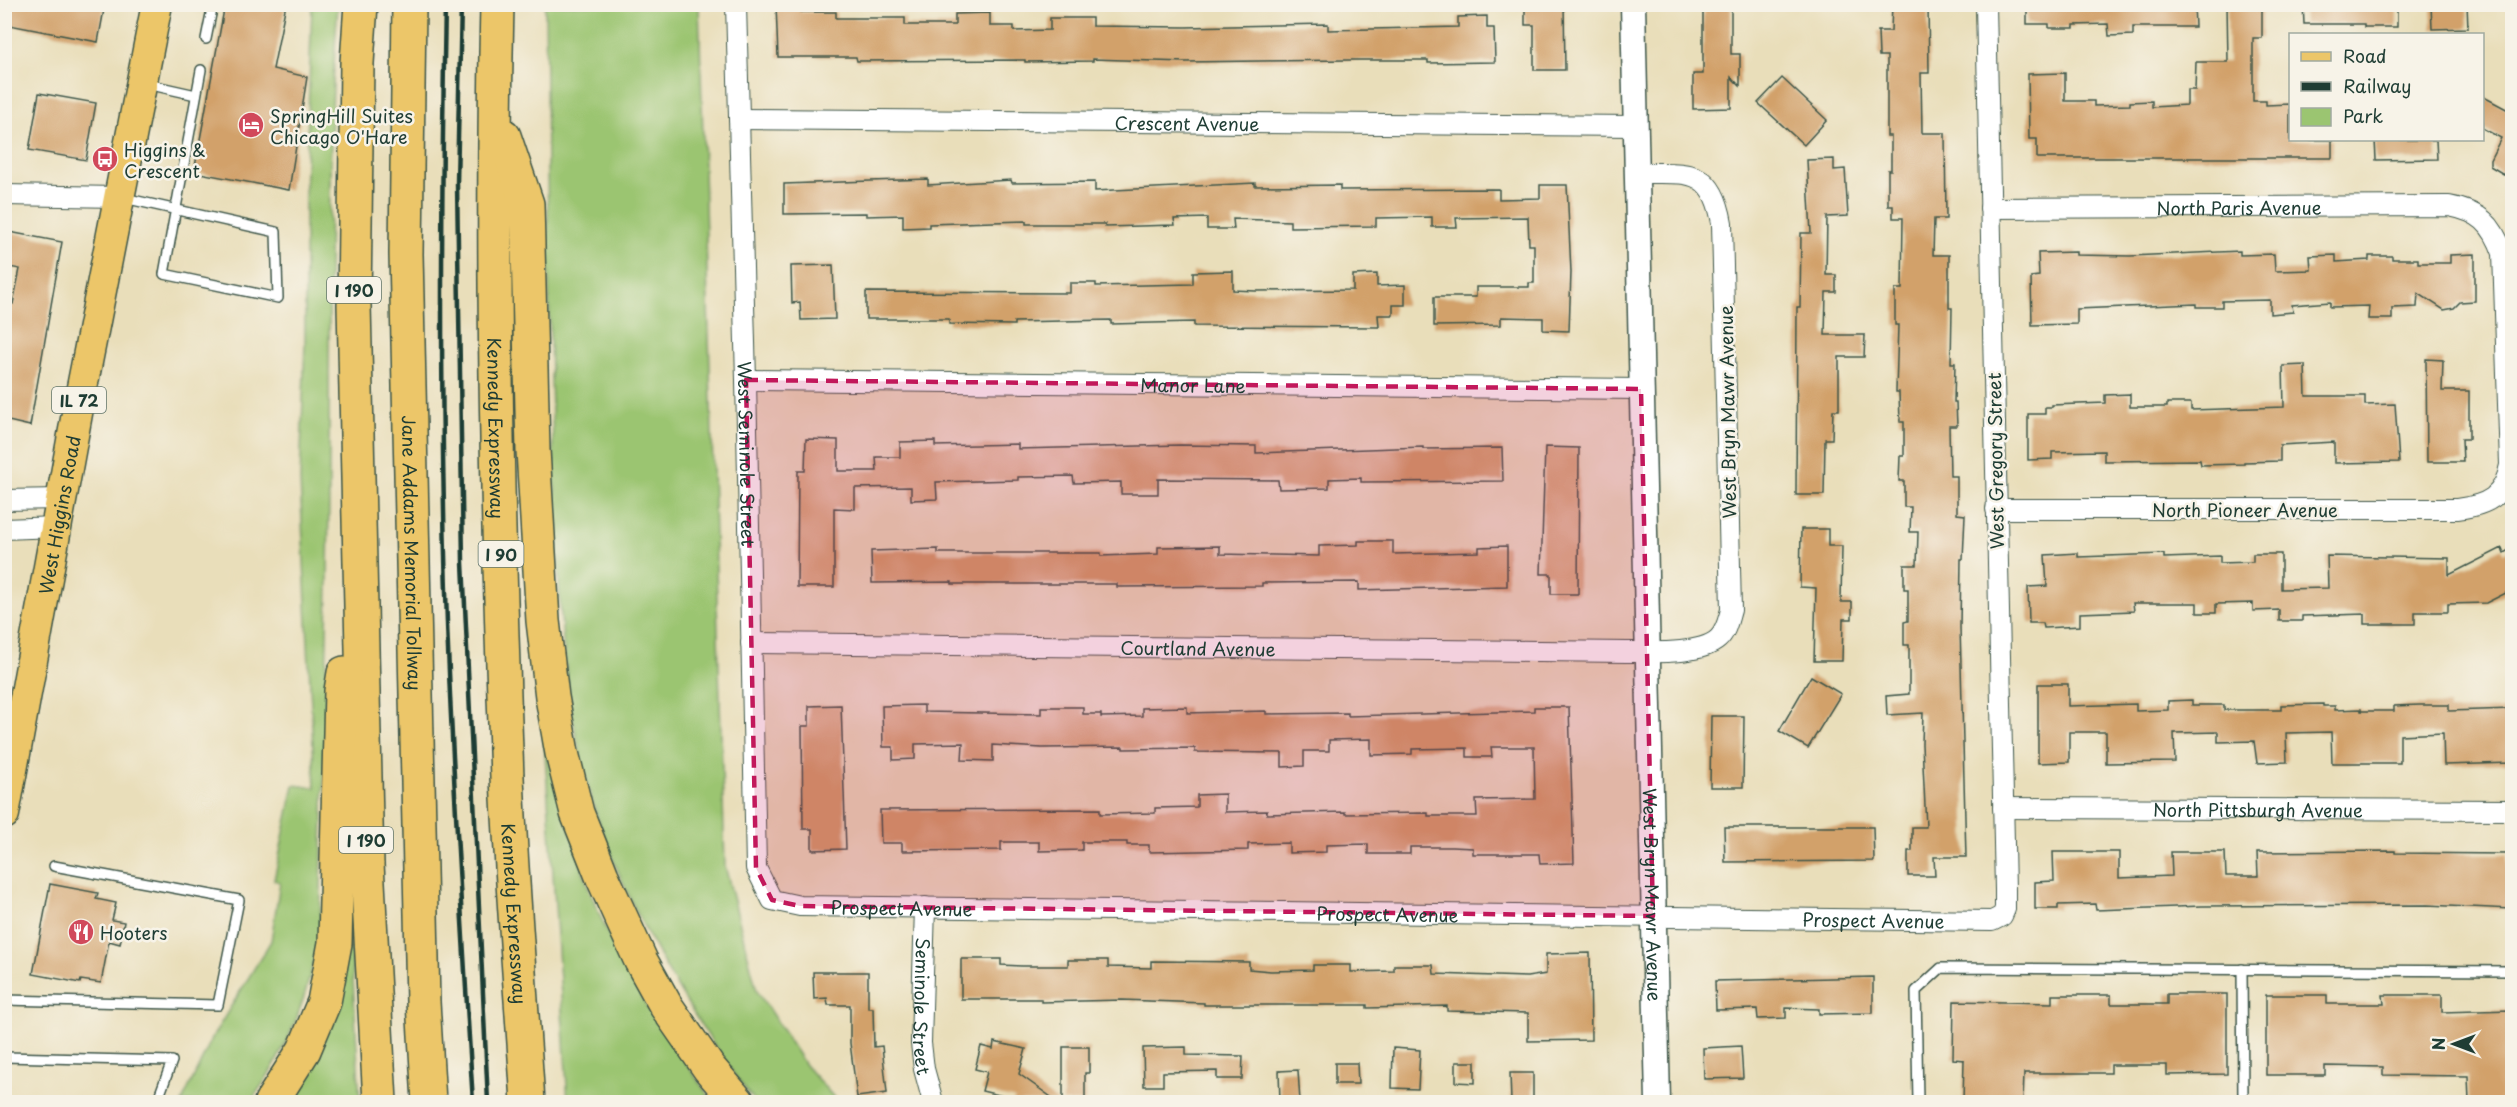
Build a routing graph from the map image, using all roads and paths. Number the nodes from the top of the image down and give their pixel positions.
1 (157, 4) edge
2 (213, 4) edge
3 (361, 4) edge
4 (409, 4) edge
5 (497, 4) edge
6 (736, 4) edge
7 (1634, 4) edge
8 (1986, 4) edge
9 (206, 39) dead end
10 (201, 70) dead end
11 (141, 83) junction
12 (196, 95) junction
13 (494, 110) junction
14 (739, 120) junction
15 (1636, 126) junction
16 (1637, 173) junction
17 (4, 195) edge
18 (118, 197) junction
19 (1990, 208) junction
20 (174, 211) junction
21 (746, 380) junction
22 (1641, 389) junction
23 (2491, 499) joint
24 (4, 500) edge
25 (1996, 509) junction
26 (59, 513) junction
27 (4, 529) edge
28 (359, 577) junction
29 (751, 644) junction
30 (1647, 652) junction
31 (2003, 808) junction
32 (2512, 810) edge
33 (4, 814) edge
34 (54, 866) dead end
35 (772, 900) joint
36 (925, 907) junction
37 (1653, 916) junction
38 (2002, 916) joint
39 (2242, 969) junction
40 (2512, 971) edge
41 (4, 1000) edge
42 (4, 1058) edge
43 (158, 1102) edge
44 (272, 1102) edge
45 (380, 1102) edge
46 (429, 1102) edge
47 (528, 1102) edge
48 (738, 1102) edge
49 (933, 1102) edge
50 (1658, 1102) edge
51 (1918, 1102) edge
52 (2243, 1102) edge

1 - 11 main road, West Higgins Road / IL 72
2 - 9 lane
3 - 28 highway, I 190
4 - 46 highway, Jane Addams Memorial Tollway
5 - 13 highway, Kennedy Expressway / I 90
6 - 14 street, West Seminole Street
7 - 15 street, West Bryn Mawr Avenue
8 - 19 street, West Gregory Street
10 - 12 lane
11 - 12 lane
11 - 18 main road, West Higgins Road / IL 72
12 - 20 lane
13 - 47 highway, Kennedy Expressway / I 90
13 - 48 highway
14 - 15 street, Crescent Avenue
14 - 21 street, West Seminole Street
15 - 16 street, West Bryn Mawr Avenue
16 - 22 street, West Bryn Mawr Avenue
16 - 30 street, West Bryn Mawr Avenue
17 - 18 street
18 - 20 lane
18 - 26 main road, West Higgins Road / IL 72
19 - 23 street, North Paris Avenue
19 - 25 street, West Gregory Street
20 - 20 lane
21 - 22 street, Manor Lane
21 - 29 street, West Seminole Street
22 - 30 street, West Bryn Mawr Avenue
23 - 25 street, North Pioneer Avenue
24 - 26 street
25 - 31 street, West Gregory Street
26 - 27 street
26 - 33 main road, West Higgins Road / IL 72
28 - 44 highway
28 - 45 highway, I 190
29 - 30 street, Courtland Avenue
29 - 35 street, West Seminole Street
30 - 37 street, West Bryn Mawr Avenue
31 - 32 street, North Pittsburgh Avenue
31 - 38 street, West Gregory Street
34 - 41 lane
35 - 36 street, Prospect Avenue
36 - 37 street, Prospect Avenue
36 - 49 street, Seminole Street
37 - 38 street, Prospect Avenue
37 - 50 street, West Bryn Mawr Avenue
39 - 40 lane
39 - 51 lane
39 - 52 lane
42 - 43 lane

